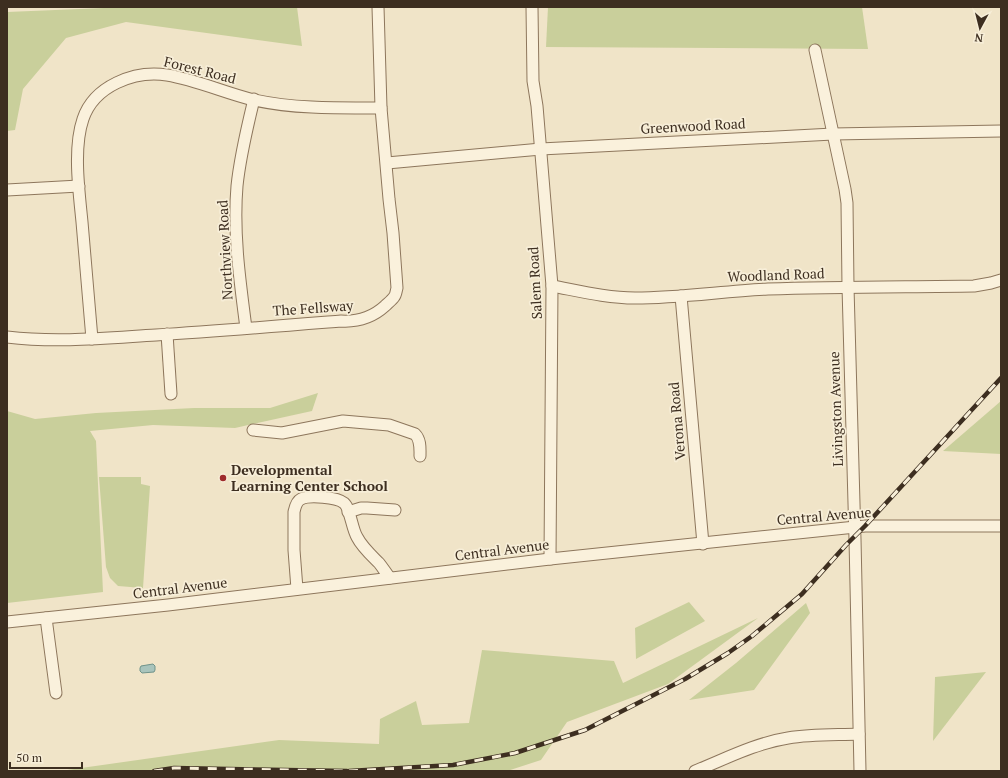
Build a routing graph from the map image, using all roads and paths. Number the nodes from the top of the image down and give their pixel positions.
1 (378, 7) edge
2 (532, 7) edge
3 (815, 50) dead end
4 (254, 100) junction
5 (381, 108) junction
6 (1001, 131) edge
7 (833, 134) junction
8 (541, 149) junction
9 (387, 163) junction
10 (79, 186) junction
11 (7, 190) edge
12 (1001, 280) edge
13 (552, 286) junction
14 (848, 287) junction
15 (681, 296) junction
16 (246, 328) junction
17 (168, 334) junction
18 (7, 337) edge
19 (92, 339) junction
20 (171, 394) dead end
21 (253, 430) dead end
22 (420, 456) dead end
23 (395, 510) dead end
24 (348, 512) junction
25 (1001, 526) edge
26 (854, 527) junction
27 (703, 544) junction
28 (550, 559) junction
29 (390, 578) junction
30 (297, 589) junction
31 (46, 618) junction
32 (7, 622) edge
33 (56, 693) dead end
34 (859, 734) junction
35 (695, 771) edge
36 (860, 771) edge

1 - 5 street, The Fellsway
2 - 8 street, Salem Road
3 - 7 street, Livingston Avenue
4 - 5 street, Forest Road
4 - 10 street, Forest Road
4 - 16 street, Northview Road
5 - 9 street, The Fellsway
6 - 7 street, Greenwood Road
7 - 8 street, Greenwood Road
7 - 14 street, Livingston Avenue
8 - 9 street, Greenwood Road
8 - 13 street, Salem Road
9 - 16 street, The Fellsway
10 - 11 street
10 - 19 street, Forest Road
12 - 14 street, Woodland Road
13 - 15 street, Woodland Road
13 - 28 street, Salem Road
14 - 15 street, Woodland Road
14 - 26 street, Livingston Avenue
15 - 27 street, Verona Road
16 - 17 street, The Fellsway
17 - 19 street, The Fellsway
17 - 20 street
18 - 19 street, The Fellsway
21 - 22 street
23 - 24 street
24 - 29 street
24 - 30 street
25 - 26 street, Central Avenue
26 - 27 street, Central Avenue
26 - 34 street, Livingston Avenue
27 - 28 street, Central Avenue
28 - 29 street, Central Avenue
29 - 30 street, Central Avenue
30 - 31 street, Central Avenue
31 - 32 street, Central Avenue
31 - 33 street
34 - 35 street
34 - 36 street, Livingston Avenue

